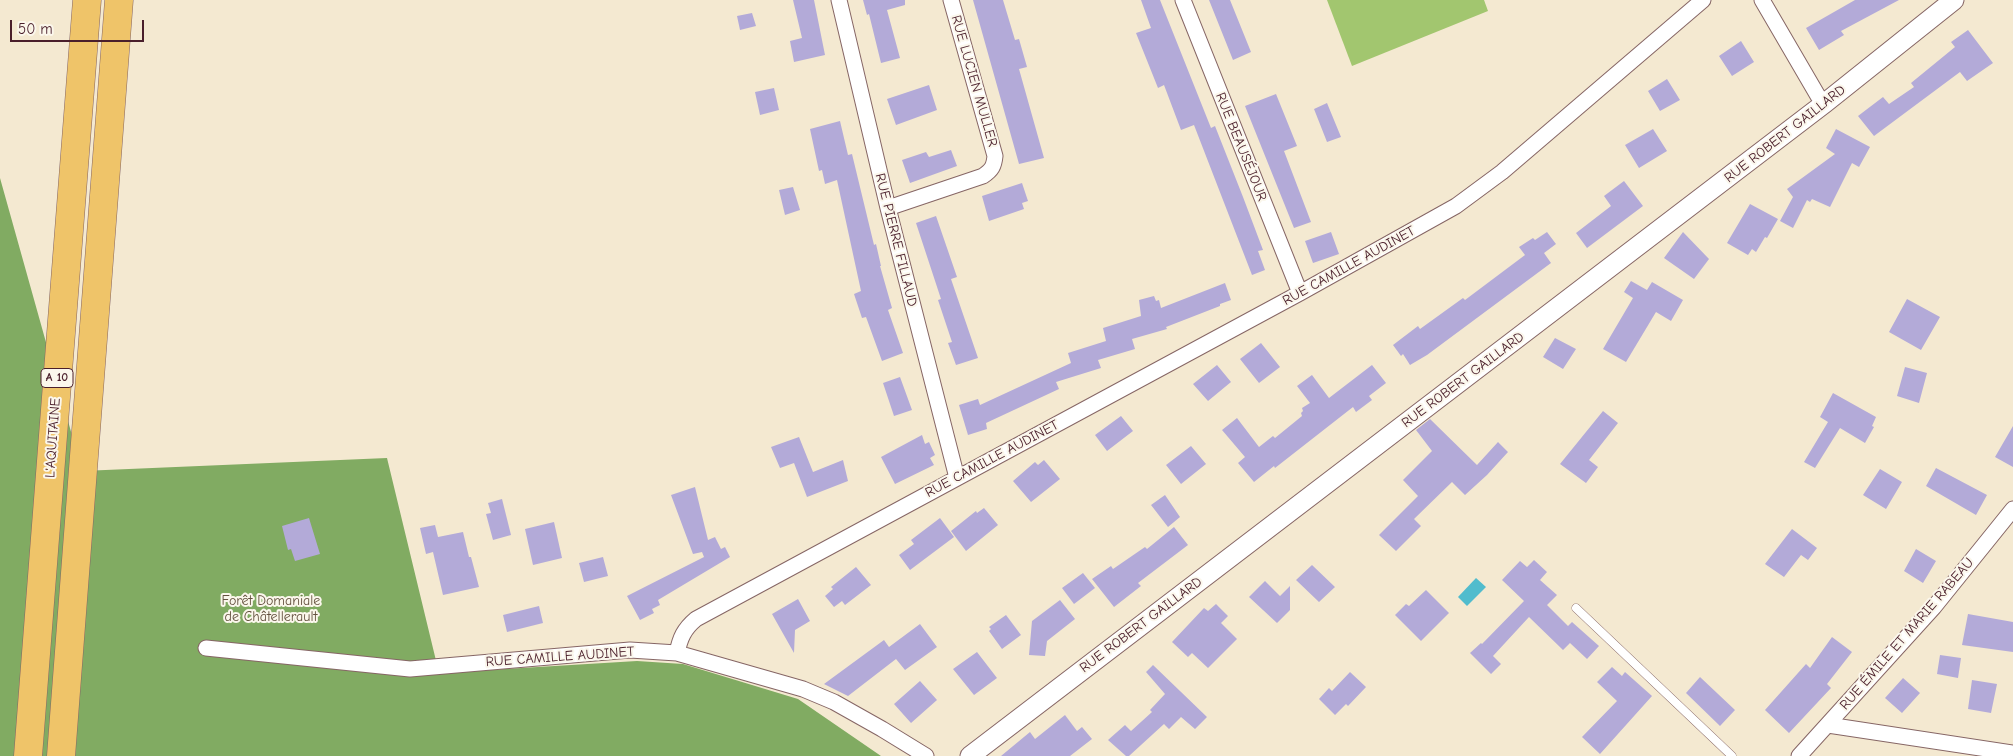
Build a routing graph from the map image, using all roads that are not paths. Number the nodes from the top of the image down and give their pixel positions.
1 (87, 0) edge
2 (119, 0) edge
3 (839, 0) edge
4 (951, 0) edge
5 (1183, 0) edge
6 (1703, 0) edge
7 (1762, 0) edge
8 (1954, 0) edge
9 (1825, 104) junction
10 (888, 208) junction
11 (1300, 293) junction
12 (957, 478) junction
13 (2013, 509) edge
14 (1576, 608) dead end
15 (206, 648) dead end
16 (677, 653) junction
17 (1828, 725) junction
18 (2013, 754) edge
19 (28, 756) edge
20 (61, 756) edge
21 (926, 756) edge
22 (970, 756) edge
23 (1732, 756) edge
24 (1798, 756) edge

1 - 19 highway, L'AQUITAINE / A 10
2 - 20 highway, A 10
3 - 10 street, RUE PIERRE FILLAUD
4 - 10 street, RUE LUCIEN MULLER
5 - 11 street, RUE BEAUSÉJOUR
6 - 11 street, RUE CAMILLE AUDINET
7 - 9 street
8 - 9 street, RUE ROBERT GAILLARD
9 - 22 street, RUE ROBERT GAILLARD
10 - 12 street, RUE PIERRE FILLAUD
11 - 12 street, RUE CAMILLE AUDINET
12 - 16 street, RUE CAMILLE AUDINET
13 - 17 street, RUE ÉMILE ET MARIE RABEAU
14 - 23 lane
15 - 16 street, RUE CAMILLE AUDINET
16 - 21 street
17 - 18 street
17 - 24 street, RUE ÉMILE ET MARIE RABEAU

